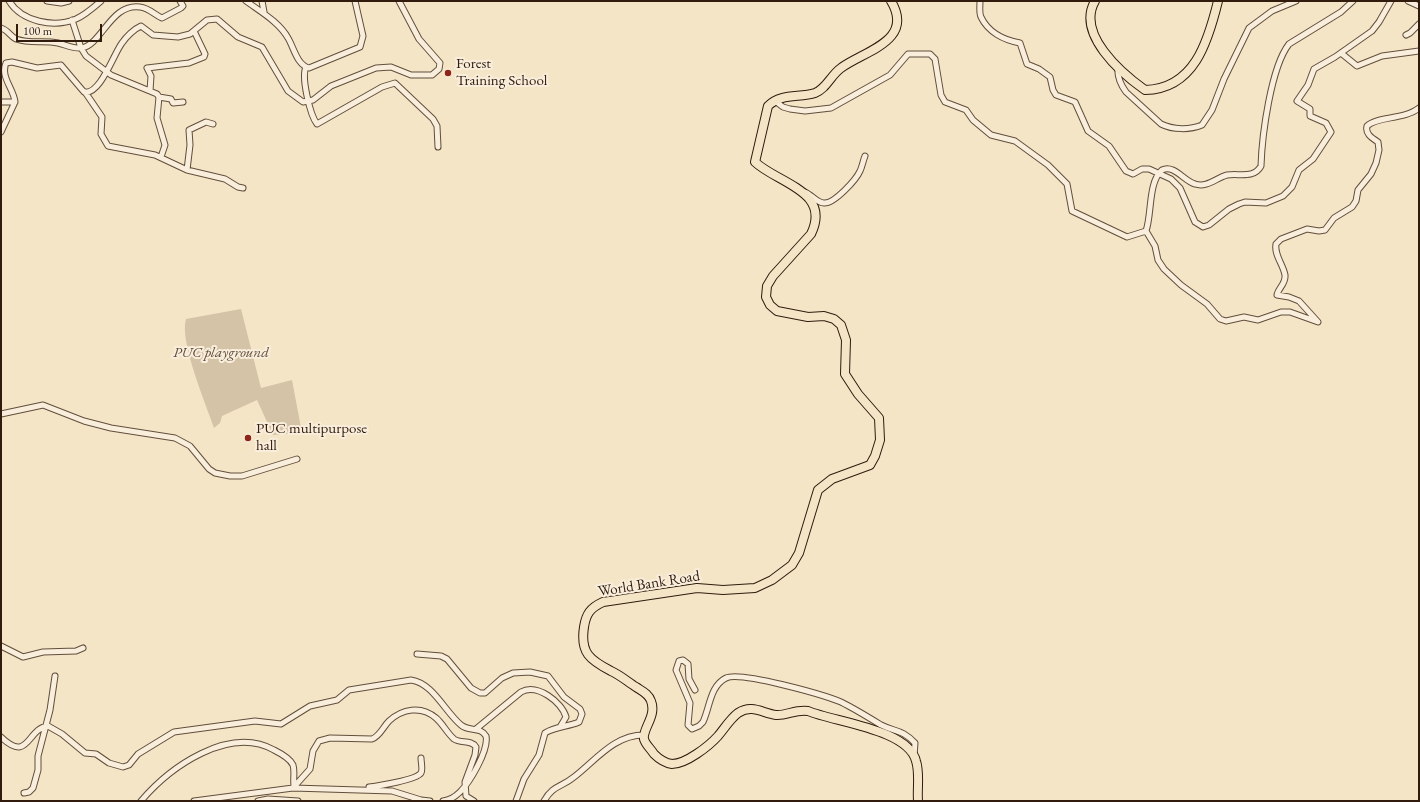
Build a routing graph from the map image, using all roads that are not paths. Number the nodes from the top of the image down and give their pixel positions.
1 (9, 1) edge
2 (46, 1) edge
3 (69, 1) edge
4 (101, 1) edge
5 (180, 1) edge
6 (246, 1) edge
7 (262, 1) edge
8 (355, 1) edge
9 (399, 1) edge
10 (891, 1) edge
11 (980, 1) edge
12 (1096, 1) edge
13 (1218, 1) edge
14 (1296, 1) edge
15 (1353, 1) edge
16 (1390, 1) edge
17 (1408, 1) edge
18 (1419, 6) edge
19 (264, 12) junction
20 (72, 20) junction
21 (1419, 24) edge
22 (1, 28) edge
23 (194, 31) junction
24 (1406, 35) dead end
25 (81, 48) junction
26 (1419, 50) edge
27 (1341, 53) junction
28 (306, 67) junction
29 (1118, 68) junction
30 (107, 72) junction
31 (150, 91) junction
32 (85, 92) junction
33 (159, 97) junction
34 (775, 101) junction
35 (1, 102) edge
36 (15, 102) junction
37 (183, 102) dead end
38 (309, 102) junction
39 (1419, 108) edge
40 (213, 124) dead end
41 (1, 132) edge
42 (438, 147) dead end
43 (865, 156) dead end
44 (160, 157) junction
45 (187, 170) junction
46 (1159, 172) junction
47 (243, 188) dead end
48 (802, 191) junction
49 (1146, 231) junction
50 (1, 414) edge
51 (297, 459) dead end
52 (1, 646) edge
53 (83, 648) dead end
54 (417, 654) dead end
55 (56, 676) dead end
56 (695, 690) dead end
57 (45, 726) junction
58 (560, 727) junction
59 (476, 729) junction
60 (644, 735) junction
61 (1, 737) edge
62 (914, 756) junction
63 (421, 758) dead end
64 (293, 787) junction
65 (464, 787) junction
66 (350, 789) junction
67 (24, 793) dead end
68 (141, 801) edge
69 (194, 801) edge
70 (258, 801) edge
71 (298, 801) edge
72 (430, 801) edge
73 (443, 801) edge
74 (474, 801) edge
75 (516, 801) edge
76 (544, 801) edge
77 (918, 801) edge

1 - 20 street
2 - 3 street
4 - 20 street
5 - 25 street
6 - 19 street
7 - 19 street
8 - 28 street
9 - 38 street
10 - 34 main road
11 - 46 street
12 - 29 main road
13 - 29 main road
14 - 29 street
15 - 46 street
16 - 27 street
17 - 18 street
19 - 28 street
20 - 25 street
21 - 24 street
22 - 25 street
23 - 30 street
23 - 31 street
23 - 38 street
25 - 30 street
26 - 27 street
27 - 46 street
28 - 38 street
30 - 31 street
30 - 32 street
31 - 33 street
32 - 36 street
32 - 44 street
33 - 37 street
33 - 44 street
34 - 48 main road, World Bank Road
34 - 49 street
35 - 36 street
36 - 41 street
38 - 42 street
39 - 49 street
40 - 45 street
43 - 48 street
44 - 45 street
45 - 47 street
46 - 49 street
48 - 60 main road, World Bank Road
50 - 51 street
52 - 53 street
54 - 58 street
55 - 57 street
56 - 62 street
57 - 59 street
57 - 61 street
57 - 67 street
58 - 59 street
58 - 75 street
59 - 65 street
60 - 62 main road
60 - 76 street
62 - 77 main road
63 - 66 street
64 - 65 street
64 - 66 street
64 - 68 street
64 - 69 street
65 - 73 street
65 - 74 street
66 - 72 street
70 - 71 street

